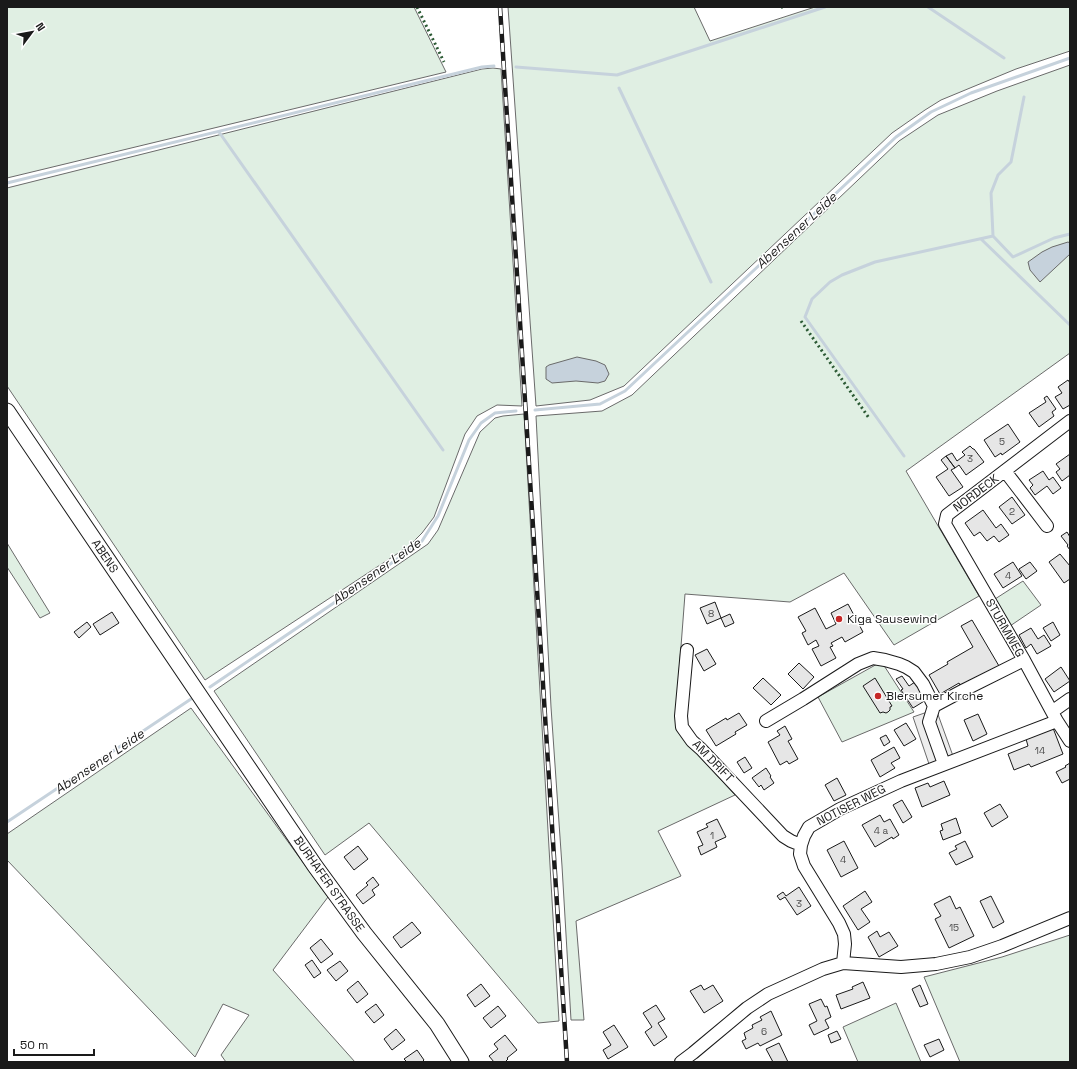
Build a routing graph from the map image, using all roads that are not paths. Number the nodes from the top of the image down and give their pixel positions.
1 (7, 411) edge
2 (1070, 421) edge
3 (1005, 471) junction
4 (947, 516) joint
5 (1047, 526) dead end
6 (687, 650) dead end
7 (1024, 660) junction
8 (1070, 699) edge
9 (203, 701) joint
10 (934, 706) junction
11 (1055, 716) junction
12 (766, 721) dead end
13 (1070, 741) edge
14 (944, 764) junction
15 (801, 845) junction
16 (1070, 918) edge
17 (843, 964) junction
18 (461, 1062) edge
19 (681, 1062) edge

1 - 9 main road, ABENS
2 - 3 street, NORDECK
3 - 4 street, NORDECK
3 - 5 street, NORDECK
4 - 7 street, STURMWEG
6 - 15 street, AM DRIFT
7 - 10 street
7 - 11 street, STURMWEG
8 - 11 street, NOTISER WEG
9 - 18 main road, BURHAFER STRASSE
10 - 12 street
10 - 14 street
11 - 13 street, STURMWEG
11 - 14 street, NOTISER WEG
14 - 15 street, NOTISER WEG
15 - 17 street
16 - 17 street
17 - 19 street

